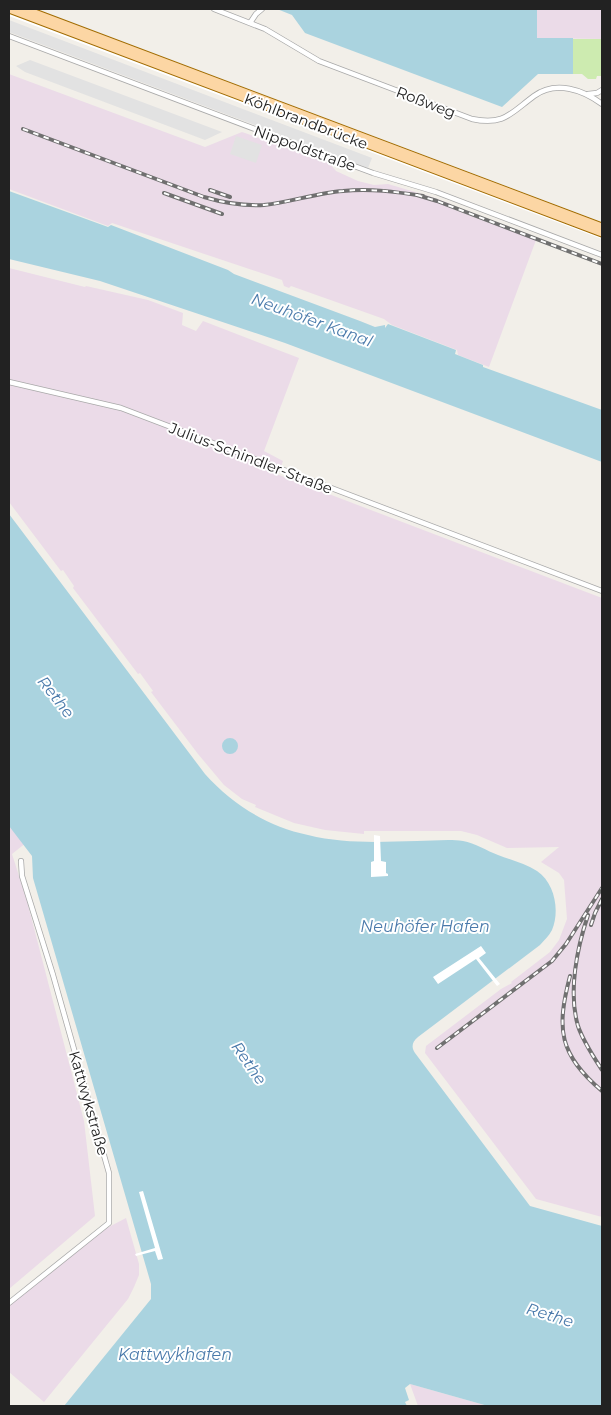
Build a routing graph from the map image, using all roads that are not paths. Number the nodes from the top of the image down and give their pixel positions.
1 (9, 9) edge
2 (24, 9) edge
3 (214, 9) edge
4 (262, 9) edge
5 (250, 23) junction
6 (9, 36) edge
7 (602, 90) edge
8 (586, 94) junction
9 (602, 104) edge
10 (602, 226) edge
11 (602, 233) edge
12 (602, 255) edge
13 (9, 382) edge
14 (602, 592) edge
15 (21, 861) dead end
16 (9, 1303) edge

1 - 11 main road, Köhlbrandbrücke
2 - 10 main road, Köhlbrandbrücke
3 - 5 street, Roßweg
4 - 5 street
5 - 8 street, Roßweg
6 - 12 street, Nippoldstraße
7 - 8 street
8 - 9 street, Roßweg
13 - 14 street, Julius-Schindler-Straße
15 - 16 street, Kattwykstraße

